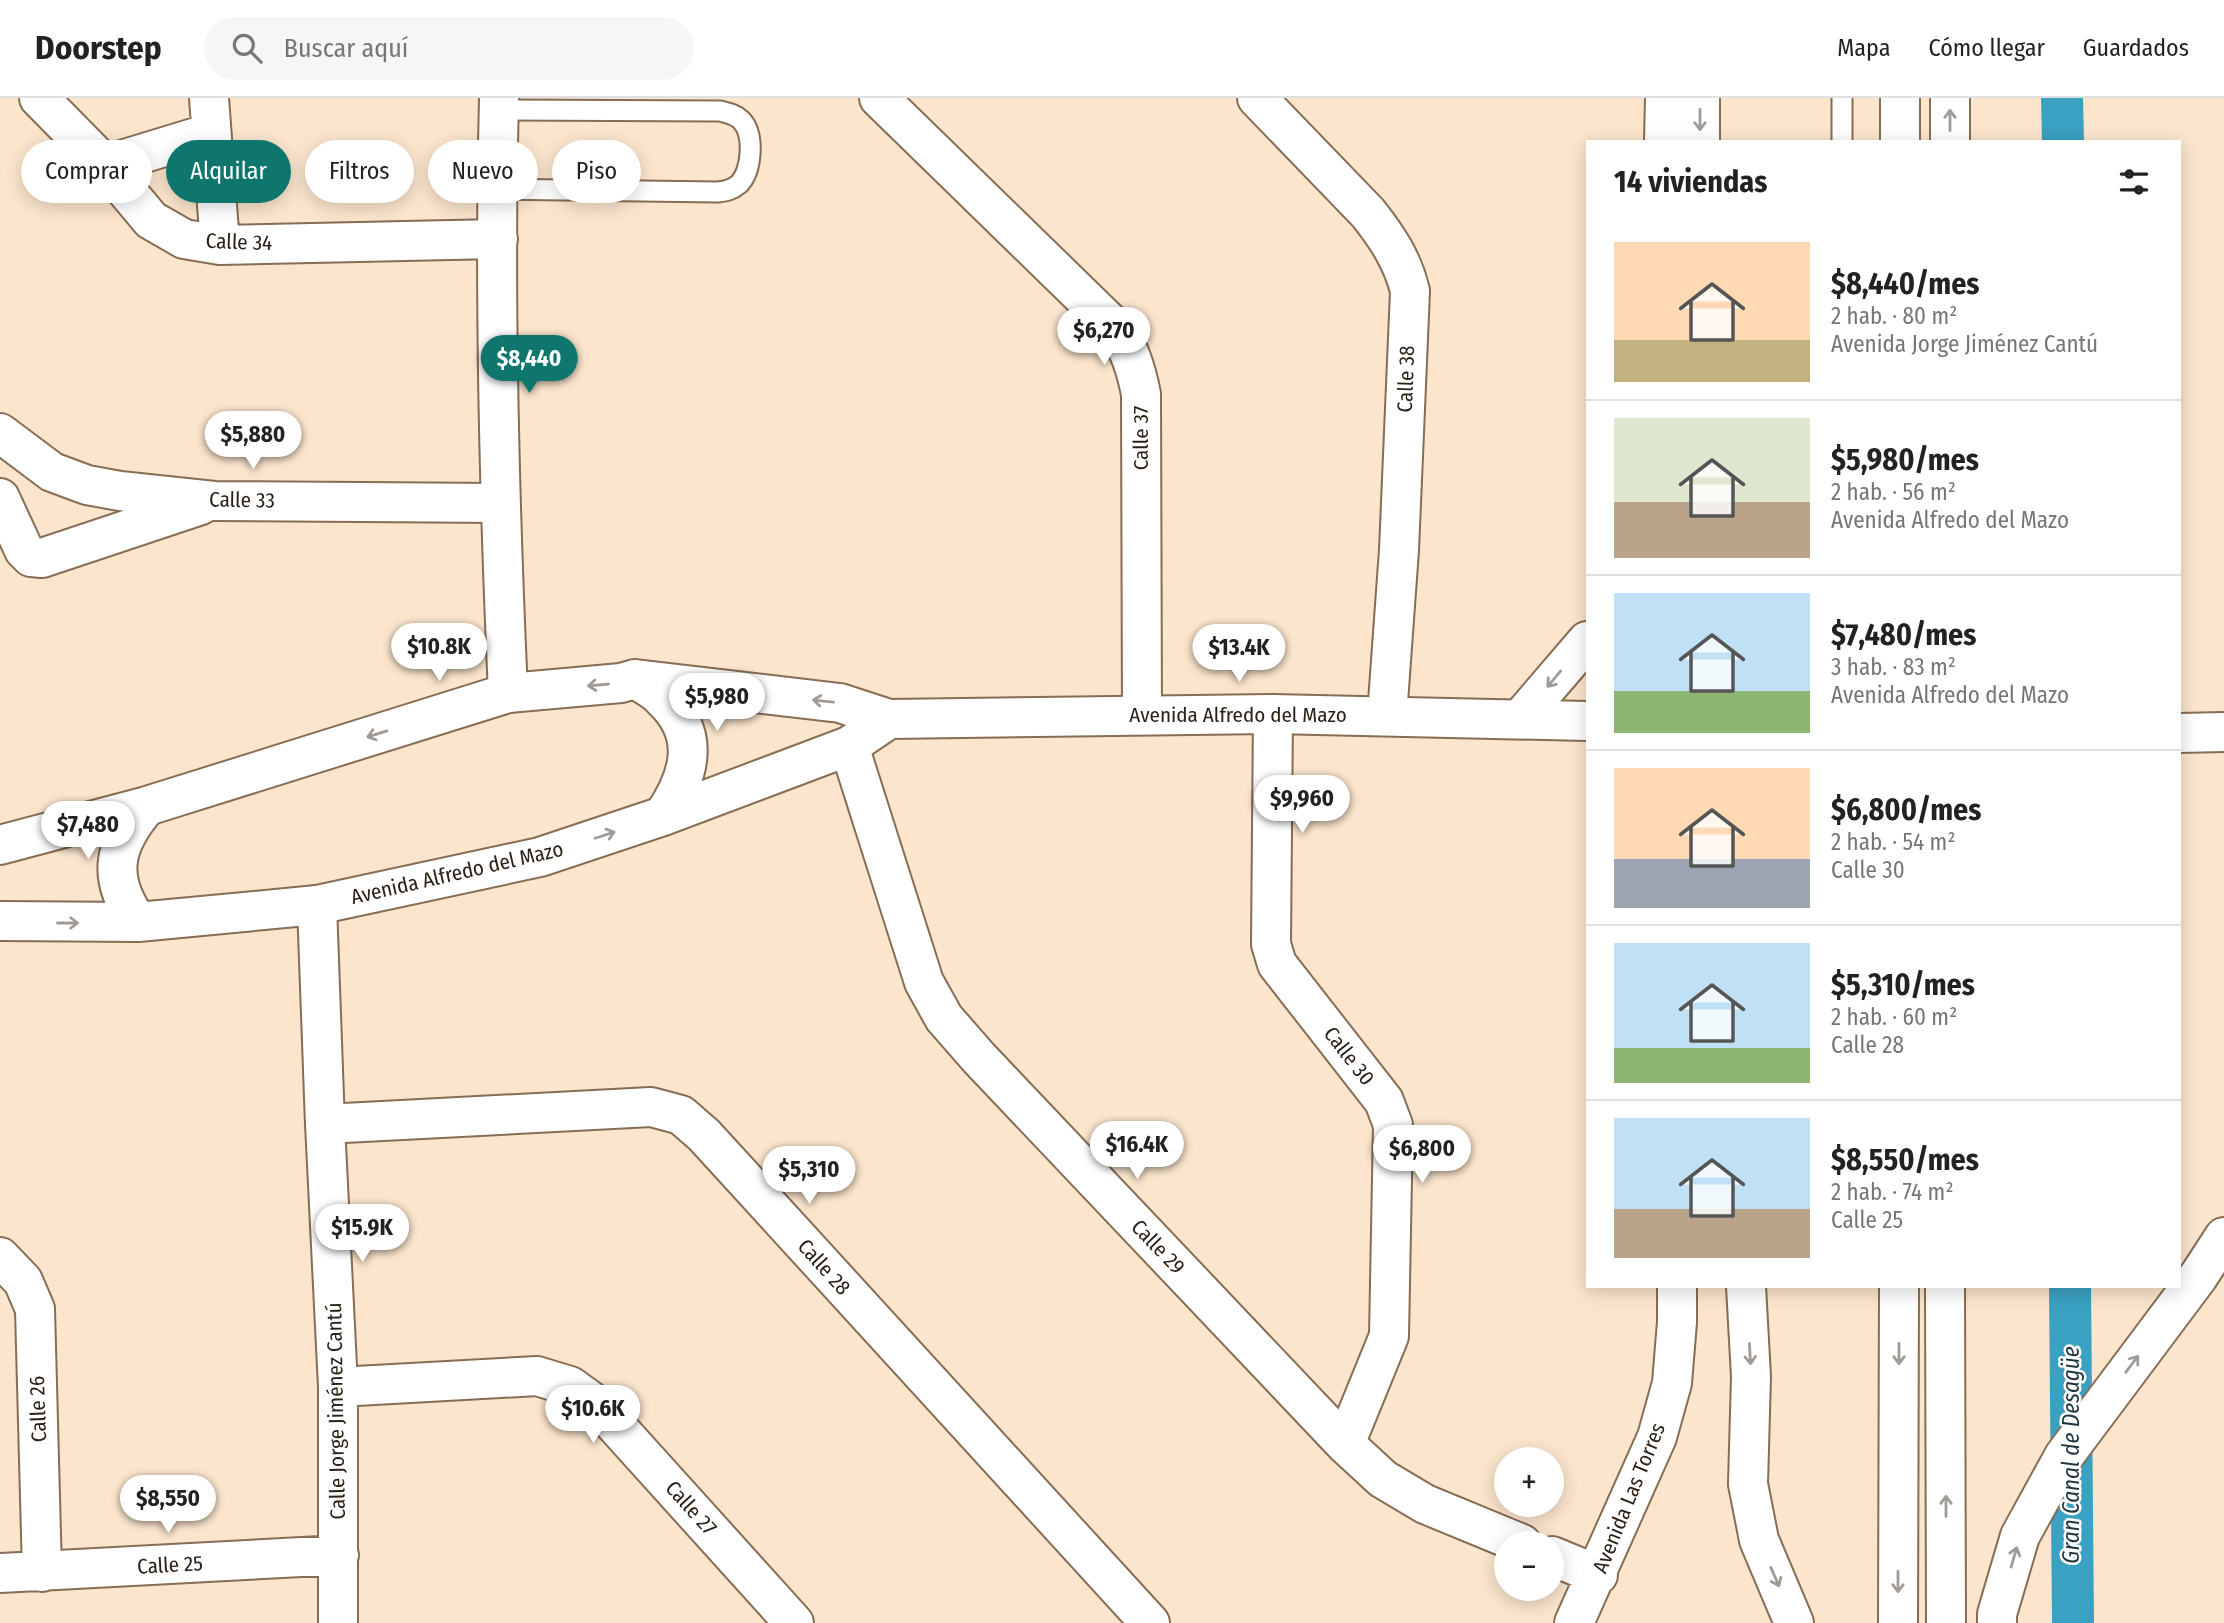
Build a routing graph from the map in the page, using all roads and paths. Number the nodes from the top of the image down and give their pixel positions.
1 (39, 98) edge
2 (879, 98) edge
3 (1257, 98) edge
4 (1665, 98) edge
5 (1700, 98) edge
6 (1842, 98) edge
7 (1900, 98) edge
8 (1950, 98) edge
9 (499, 104) edge
10 (209, 115) edge
11 (80, 140) edge
12 (498, 140) edge
13 (1664, 140) edge
14 (1700, 140) edge
15 (1842, 140) edge
16 (1900, 140) edge
17 (1950, 140) edge
18 (152, 142) edge
19 (538, 190) edge
20 (137, 203) edge
21 (497, 203) edge
22 (498, 239) junction
23 (220, 245) junction
24 (0, 433) edge
25 (0, 498) edge
26 (214, 501) junction
27 (500, 503) junction
28 (1586, 642) edge
29 (635, 679) junction
30 (508, 693) junction
31 (1273, 714) junction
32 (1142, 715) junction
33 (1387, 716) junction
34 (1521, 718) junction
35 (889, 719) junction
36 (1586, 721) edge
37 (2224, 732) edge
38 (2181, 733) edge
39 (849, 746) junction
40 (146, 806) junction
41 (663, 816) junction
42 (0, 845) edge
43 (317, 905) junction
44 (0, 921) edge
45 (138, 922) junction
46 (325, 1124) junction
47 (2224, 1237) edge
48 (0, 1257) edge
49 (1676, 1288) edge
50 (1746, 1288) edge
51 (1899, 1288) edge
52 (1945, 1288) edge
53 (338, 1387) junction
54 (1345, 1444) junction
55 (1494, 1532) edge
56 (339, 1555) junction
57 (1564, 1561) edge
58 (42, 1572) junction
59 (0, 1573) edge
60 (1598, 1575) junction
61 (338, 1623) edge
62 (794, 1623) edge
63 (1150, 1623) edge
64 (1574, 1623) edge
65 (1794, 1623) edge
66 (1898, 1623) edge
67 (1946, 1623) edge
68 (1997, 1623) edge

1 - 11 main road, Calle 34
2 - 32 main road, Calle 37
3 - 33 main road, Calle 38
4 - 13 main road
5 -> 14 main road
6 - 15 lane
7 - 16 main road
17 -> 8 main road
9 - 12 main road
9 - 19 lane
10 - 18 main road
10 - 23 main road
20 - 23 main road, Calle 34
21 - 22 main road
22 - 23 main road, Calle 34
22 - 27 main road
24 - 26 main road, Calle 33
25 - 26 main road
26 - 27 main road, Calle 33
27 - 30 main road
28 -> 34 main road
29 -> 30 main road, Avenida Alfredo del Mazo
35 -> 29 main road, Avenida Alfredo del Mazo
29 - 41 main road
30 -> 40 main road, Avenida Alfredo del Mazo
31 - 32 main road, Avenida Alfredo del Mazo
31 - 33 main road, Avenida Alfredo del Mazo
31 - 54 main road, Calle 30
32 - 35 main road, Avenida Alfredo del Mazo
33 - 34 main road, Avenida Alfredo del Mazo
34 - 36 main road, Avenida Alfredo del Mazo
35 - 39 main road, Avenida Alfredo del Mazo
37 - 38 main road
39 - 41 main road, Avenida Alfredo del Mazo
39 - 54 main road, Calle 29
40 - 42 main road, Avenida Alfredo del Mazo
40 - 45 main road
43 -> 41 main road, Avenida Alfredo del Mazo
43 - 45 main road, Avenida Alfredo del Mazo
43 - 46 main road, Calle Jorge Jiménez Cantú
44 -> 45 main road, Avenida Alfredo del Mazo
46 - 53 main road, Calle Jorge Jiménez Cantú
46 - 63 main road, Calle 28
68 -> 47 main road
48 - 58 main road, Calle 26
49 - 60 main road, Avenida Las Torres
50 -> 65 main road
51 -> 66 main road
67 -> 52 main road
53 - 56 main road, Calle Jorge Jiménez Cantú
53 - 62 main road, Calle 27
54 - 55 main road, Calle 29
56 - 58 main road, Calle 25
56 - 61 main road, Calle Jorge Jiménez Cantú
57 - 60 main road
58 - 59 main road, Calle 25
60 - 64 main road, Avenida Las Torres

